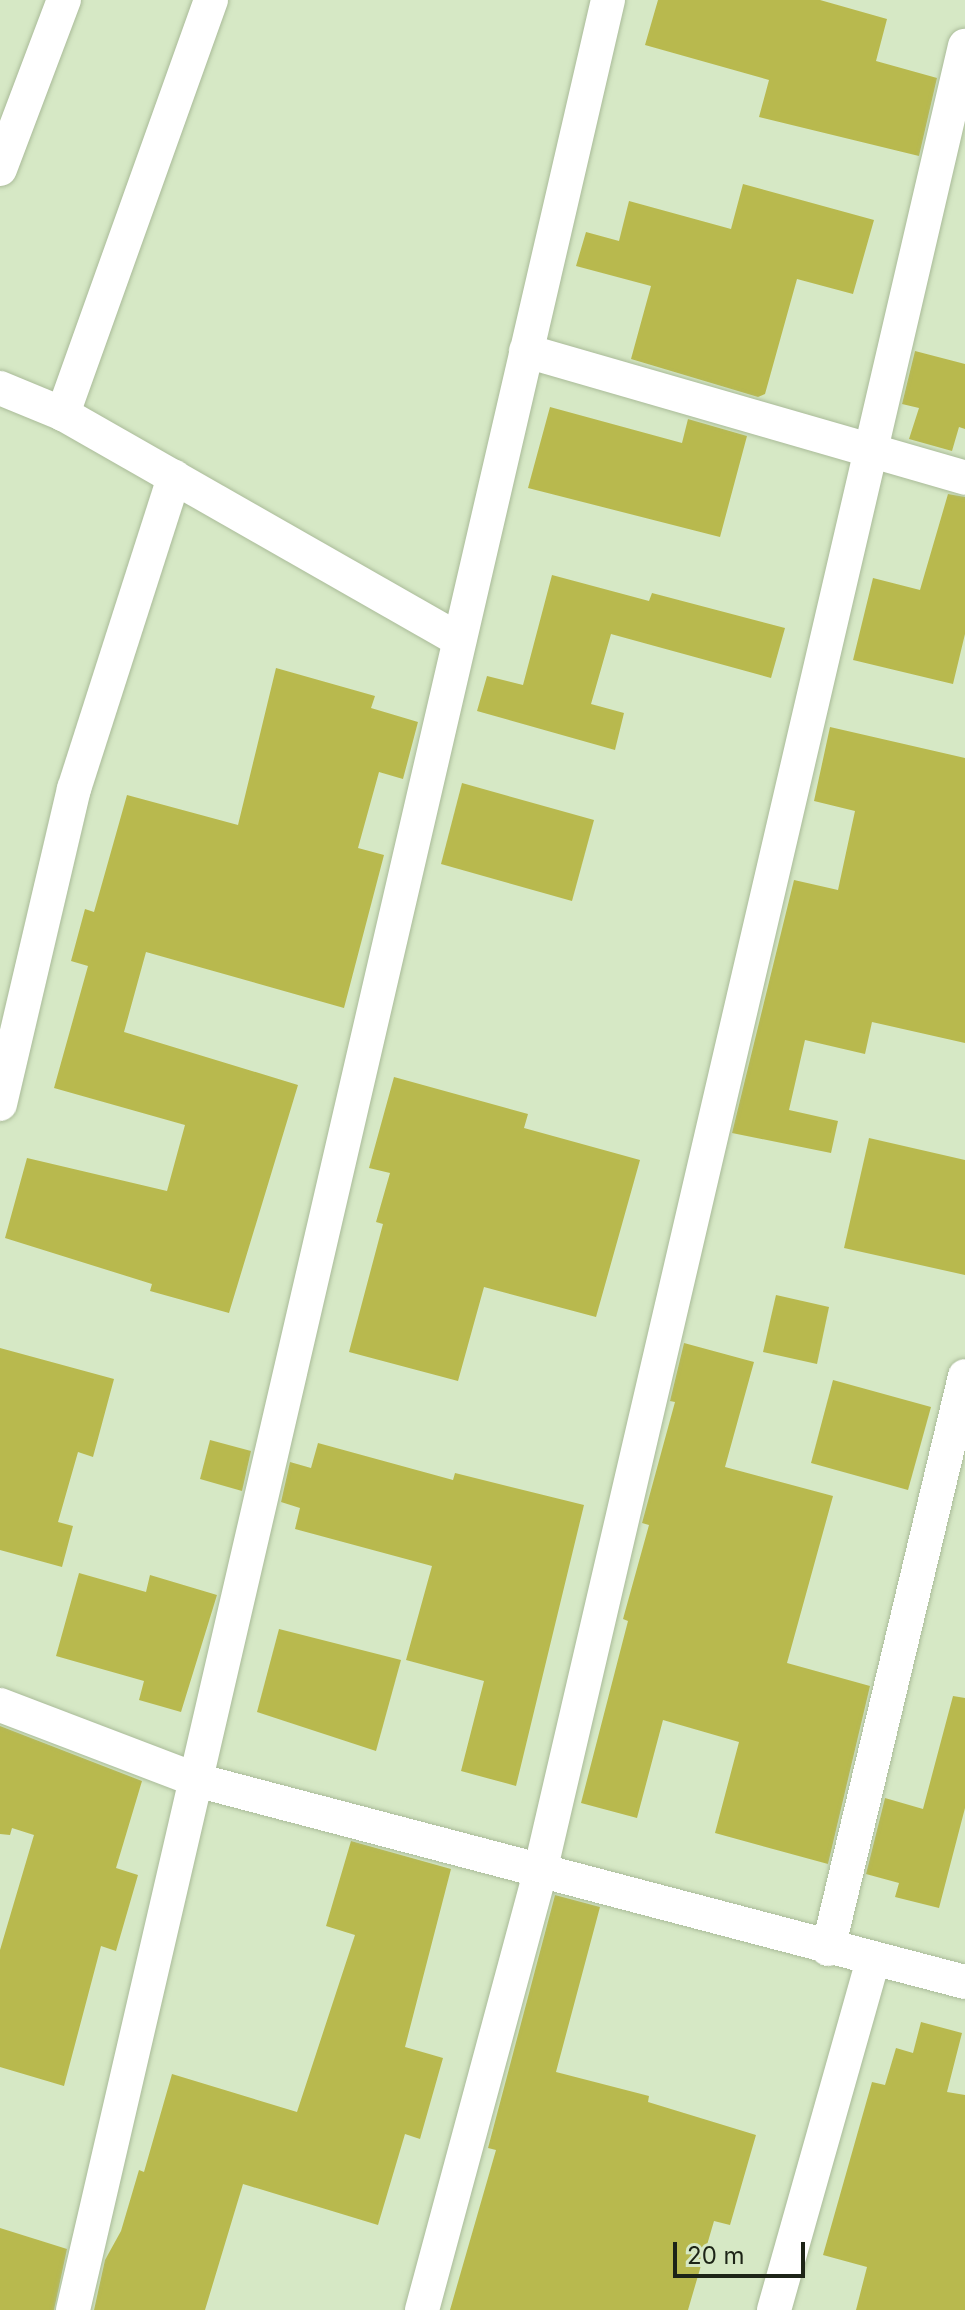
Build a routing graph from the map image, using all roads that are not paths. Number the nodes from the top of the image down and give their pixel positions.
1 (64, 0) edge
2 (211, 0) edge
3 (608, 0) edge
4 (965, 46) edge
5 (0, 169) edge
6 (526, 351) junction
7 (0, 388) edge
8 (63, 414) junction
9 (869, 452) junction
10 (174, 477) junction
11 (965, 478) edge
12 (459, 640) junction
13 (0, 1104) edge
14 (965, 1376) edge
15 (0, 1705) edge
16 (196, 1780) junction
17 (540, 1872) junction
18 (828, 1949) junction
19 (873, 1961) junction
20 (965, 1982) edge
21 (73, 2310) edge
22 (422, 2310) edge
23 (774, 2310) edge

1 - 5 street
2 - 8 street
3 - 6 street
4 - 9 street
6 - 9 street
6 - 12 street
7 - 8 street
8 - 10 street
9 - 11 street
9 - 17 street
10 - 12 street
10 - 13 street
12 - 16 street
14 - 18 street
15 - 16 street
16 - 17 street
16 - 21 street
17 - 18 street
17 - 22 street
18 - 19 street
19 - 20 street
19 - 23 street

